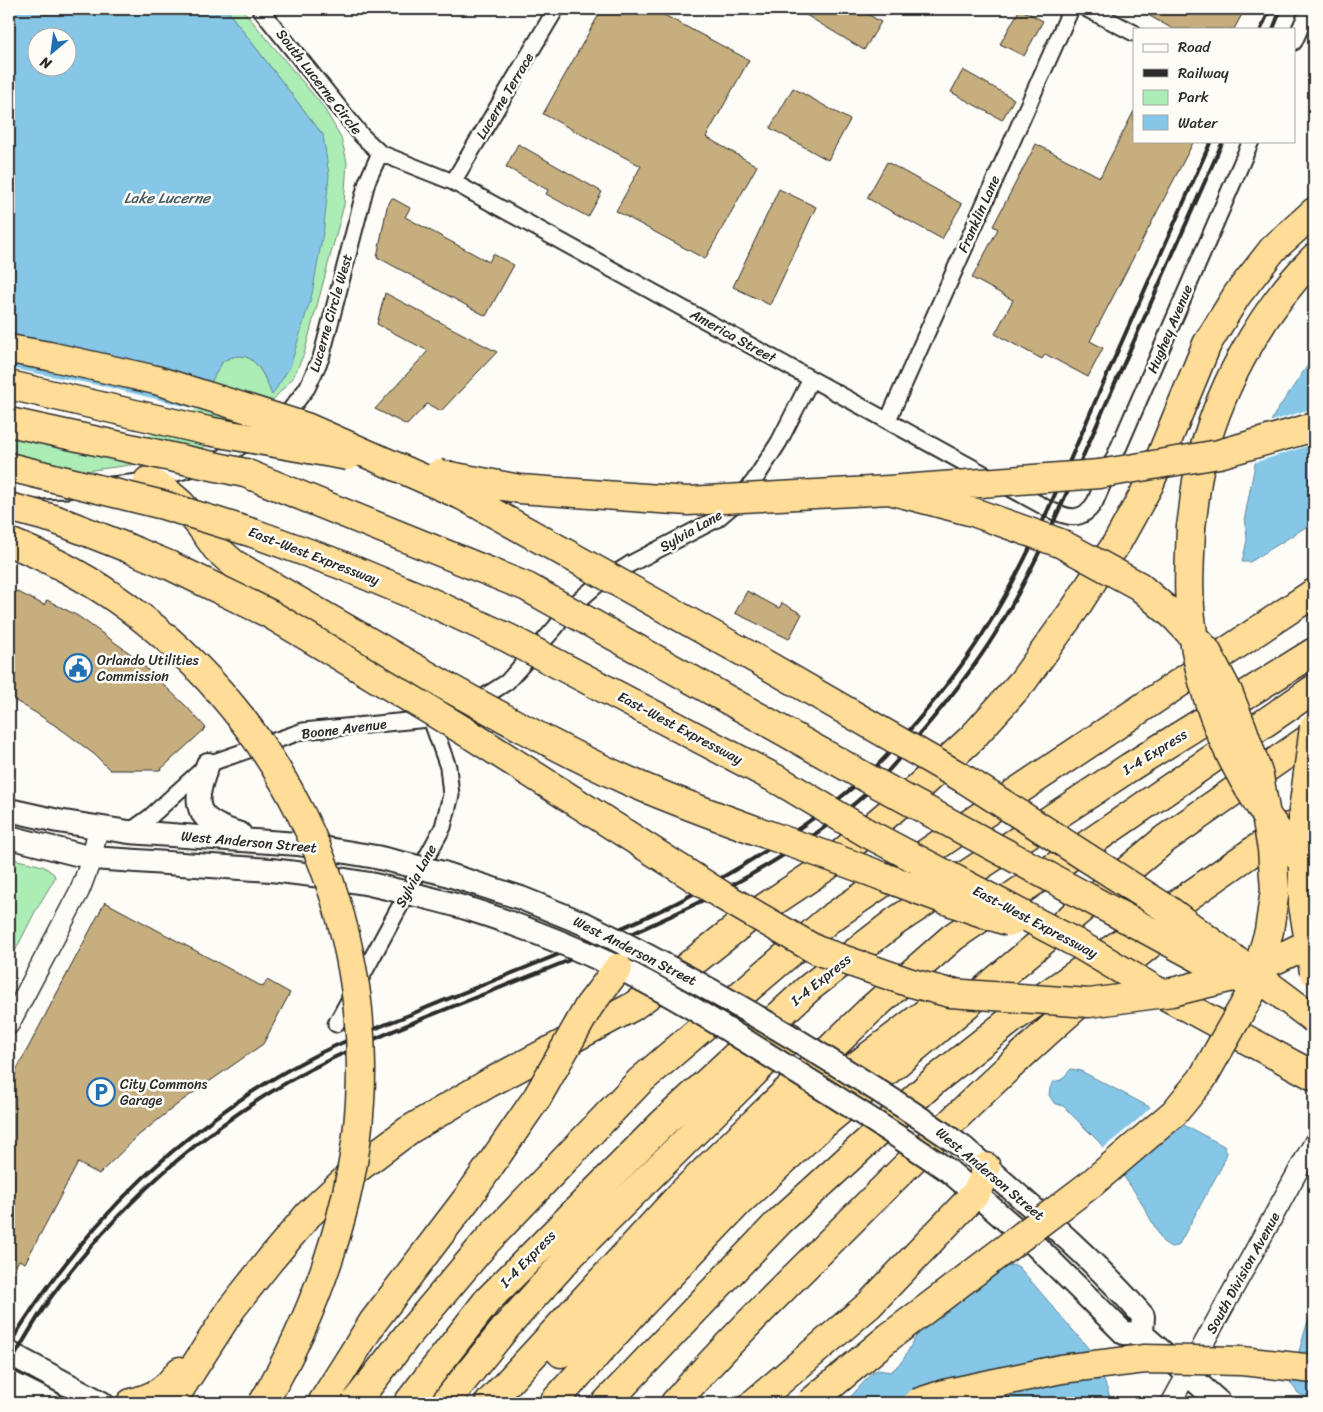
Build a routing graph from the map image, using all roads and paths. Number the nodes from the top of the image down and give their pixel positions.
1 (260, 9) edge
2 (556, 9) edge
3 (1071, 9) edge
4 (1088, 9) edge
5 (1309, 9) edge
6 (1133, 32) edge
7 (1296, 38) edge
8 (1251, 142) edge
9 (380, 153) junction
10 (453, 182) junction
11 (1314, 212) edge
12 (1314, 258) edge
13 (9, 349) edge
14 (811, 379) junction
15 (9, 385) edge
16 (888, 420) junction
17 (9, 422) edge
18 (1314, 427) edge
19 (9, 467) edge
20 (148, 481) junction
21 (889, 490) junction
22 (9, 492) edge
23 (9, 507) edge
24 (1084, 514) joint
25 (9, 542) edge
26 (1314, 593) edge
27 (555, 628) joint
28 (1314, 652) edge
29 (1314, 689) edge
30 (431, 719) junction
31 (1314, 727) edge
32 (1314, 735) edge
33 (208, 764) junction
34 (9, 810) edge
35 (1314, 811) edge
36 (98, 828) junction
37 (128, 832) junction
38 (9, 837) edge
39 (1165, 840) junction
40 (267, 842) junction
41 (92, 858) junction
42 (1314, 875) edge
43 (1314, 941) edge
44 (1078, 944) junction
45 (640, 951) junction
46 (618, 968) junction
47 (1314, 972) edge
48 (1314, 1020) edge
49 (336, 1024) dead end
50 (9, 1025) edge
51 (790, 1036) junction
52 (770, 1056) junction
53 (1306, 1071) edge
54 (409, 1130) junction
55 (1314, 1142) edge
56 (986, 1167) junction
57 (976, 1194) junction
58 (1142, 1334) junction
59 (9, 1354) edge
60 (1314, 1369) edge
61 (1188, 1373) junction
62 (9, 1382) edge
63 (51, 1403) edge
64 (102, 1403) edge
65 (131, 1403) edge
66 (171, 1403) edge
67 (188, 1403) edge
68 (263, 1403) edge
69 (322, 1403) edge
70 (355, 1403) edge
71 (408, 1403) edge
72 (445, 1403) edge
73 (489, 1403) edge
74 (514, 1403) edge
75 (553, 1403) edge
76 (606, 1403) edge
77 (675, 1403) edge
78 (754, 1403) edge
79 (810, 1403) edge
80 (917, 1403) edge
81 (1171, 1403) edge
82 (1220, 1403) edge

1 - 9 street, South Lucerne Circle
2 - 10 street, Lucerne Terrace
3 - 16 street, Franklin Lane
4 - 6 street
5 - 7 street
8 - 24 street, Hughey Avenue
9 - 10 street, America Street
9 - 20 street, Lucerne Circle West
10 - 14 street, America Street
11 - 54 highway
12 - 42 highway, bridge
13 - 48 highway, bridge
14 - 16 street, America Street
14 - 27 street, Sylvia Lane
15 - 21 highway, bridge
16 - 24 street, America Street
17 - 48 highway, bridge
18 - 21 highway, bridge
19 - 44 highway, East-West Expressway, bridge
20 - 22 street, Lucerne Circle West
20 - 44 highway, bridge
21 - 79 highway, bridge
23 - 43 highway, bridge
25 - 68 highway, bridge
26 - 70 highway
27 - 30 street, Boone Avenue
28 - 71 highway, I-4 Express
29 - 73 highway
30 - 33 street, Boone Avenue
30 - 49 street, Sylvia Lane
31 - 47 highway, bridge
32 - 39 highway
33 - 37 street, Boone Avenue
33 - 40 main road
34 - 36 main road, West Anderson Street
35 - 76 highway
35 - 77 highway
36 - 37 main road, West Anderson Street
36 - 41 street
37 - 40 main road, West Anderson Street
38 - 41 main road, West Anderson Street
39 - 74 highway
39 - 75 highway
40 - 45 main road, West Anderson Street, bridge
41 - 46 main road, West Anderson Street, bridge
41 - 50 street
44 - 53 highway, East-West Expressway, bridge
45 - 46 highway
45 - 51 main road, West Anderson Street, bridge
46 - 52 main road, West Anderson Street, bridge
46 - 69 highway, bridge
51 - 52 highway
51 - 56 main road, West Anderson Street, bridge
52 - 57 main road, West Anderson Street, bridge
52 - 72 highway
54 - 65 highway
54 - 66 highway
54 - 67 highway
55 - 61 street, South Division Avenue
56 - 57 highway
56 - 58 main road, West Anderson Street
57 - 58 main road, West Anderson Street
57 - 78 highway
58 - 61 main road, West Anderson Street
59 - 64 main road
60 - 80 highway, bridge
61 - 81 street, South Division Avenue
61 - 82 main road, West Anderson Street
62 - 63 main road

